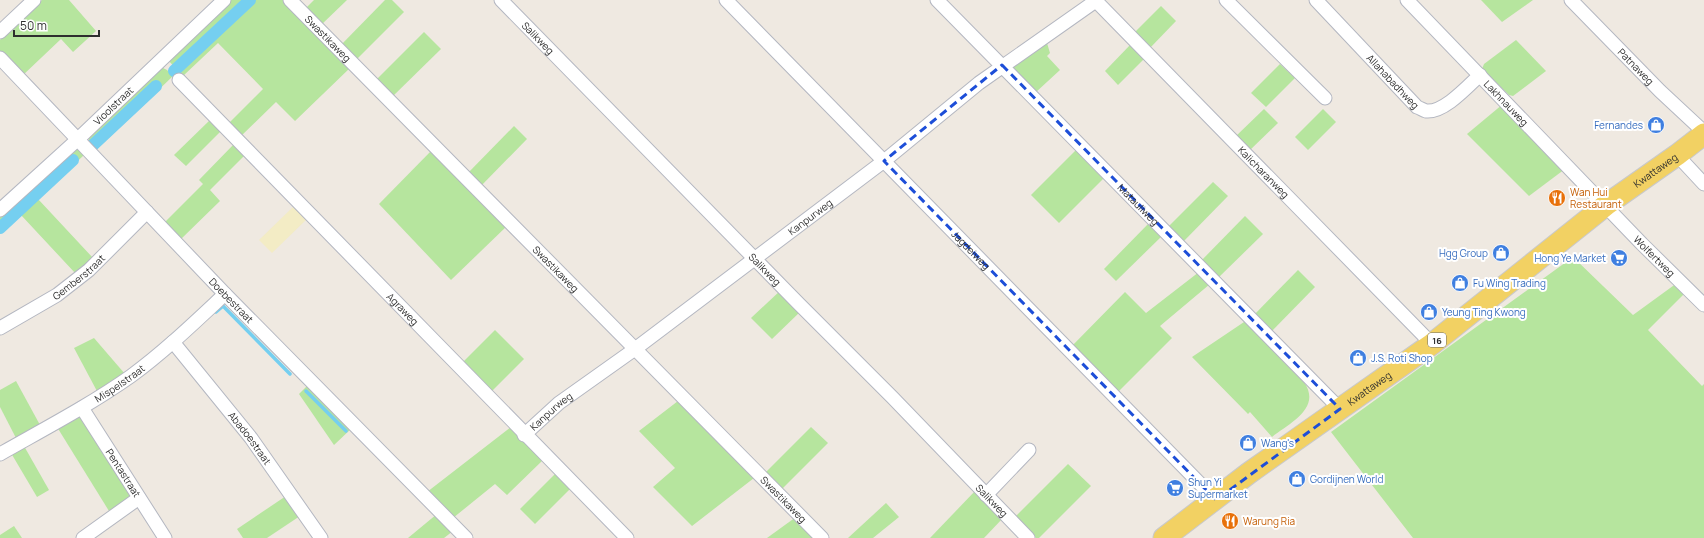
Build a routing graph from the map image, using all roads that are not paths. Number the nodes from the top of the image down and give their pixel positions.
1 (34, 0) edge
2 (224, 0) edge
3 (290, 0) edge
4 (501, 0) edge
5 (726, 0) edge
6 (937, 0) edge
7 (1096, 0) edge
8 (1226, 0) edge
9 (1316, 0) edge
10 (1407, 0) edge
11 (1571, 0) edge
12 (0, 32) edge
13 (0, 58) edge
14 (1002, 65) junction
15 (1480, 75) junction
16 (179, 80) dead end
17 (1325, 98) dead end
18 (1704, 133) edge
19 (77, 140) junction
20 (1677, 155) junction
21 (884, 161) junction
22 (1704, 184) edge
23 (1606, 205) junction
24 (0, 210) edge
25 (147, 212) junction
26 (754, 258) junction
27 (226, 294) junction
28 (1704, 305) edge
29 (0, 328) edge
30 (173, 342) junction
31 (1432, 344) junction
32 (635, 349) junction
33 (82, 408) junction
34 (1340, 409) junction
35 (524, 434) junction
36 (1028, 450) dead end
37 (0, 454) edge
38 (986, 495) junction
39 (139, 498) junction
40 (1216, 500) junction
41 (83, 538) edge
42 (165, 538) edge
43 (321, 538) edge
44 (466, 538) edge
45 (627, 538) edge
46 (822, 538) edge
47 (1028, 538) edge
48 (1164, 538) edge

1 - 12 street
2 - 19 street, Vioolstraat
3 - 32 street, Swastikaweg
4 - 26 street, Salikweg
5 - 21 street, Jagdeiweg
6 - 14 street, Matauliweg
7 - 14 street, Kanpurweg
7 - 31 street, Kalicharanweg
8 - 17 street
9 - 15 street, Allahabadhweg
10 - 15 street, Lakhnauweg
11 - 18 street, Patnaweg
13 - 19 street, Doebestraat
14 - 21 street, Kanpurweg
14 - 34 street, Matauliweg
15 - 23 street, Lakhnauweg
16 - 35 street, Agraweg
18 - 20 main road, Kwattaweg / 16
19 - 24 street, Vioolstraat
19 - 25 street, Doebestraat
20 - 22 street
20 - 23 main road, Kwattaweg / 16
21 - 26 street, Kanpurweg
21 - 40 street, Jagdeiweg
23 - 28 street, Wolfertweg
23 - 31 main road, Kwattaweg / 16
25 - 27 street, Doebestraat
25 - 29 street, Gemberstraat
26 - 32 street, Kanpurweg
26 - 38 street, Salikweg
27 - 30 street, Mispelstraat
27 - 44 street, Doebestraat
30 - 33 street, Mispelstraat
30 - 43 street, Abadoestraat
31 - 34 main road, Kwattaweg / 16
32 - 35 street, Kanpurweg
32 - 46 street, Swastikaweg
33 - 37 street, Mispelstraat
33 - 39 street, Pentastraat
34 - 40 main road, Kwattaweg / 16
35 - 45 street, Agraweg
36 - 38 street
38 - 47 street, Salikweg
39 - 41 street
39 - 42 street, Pentastraat
40 - 48 main road, Kwattaweg / 16

